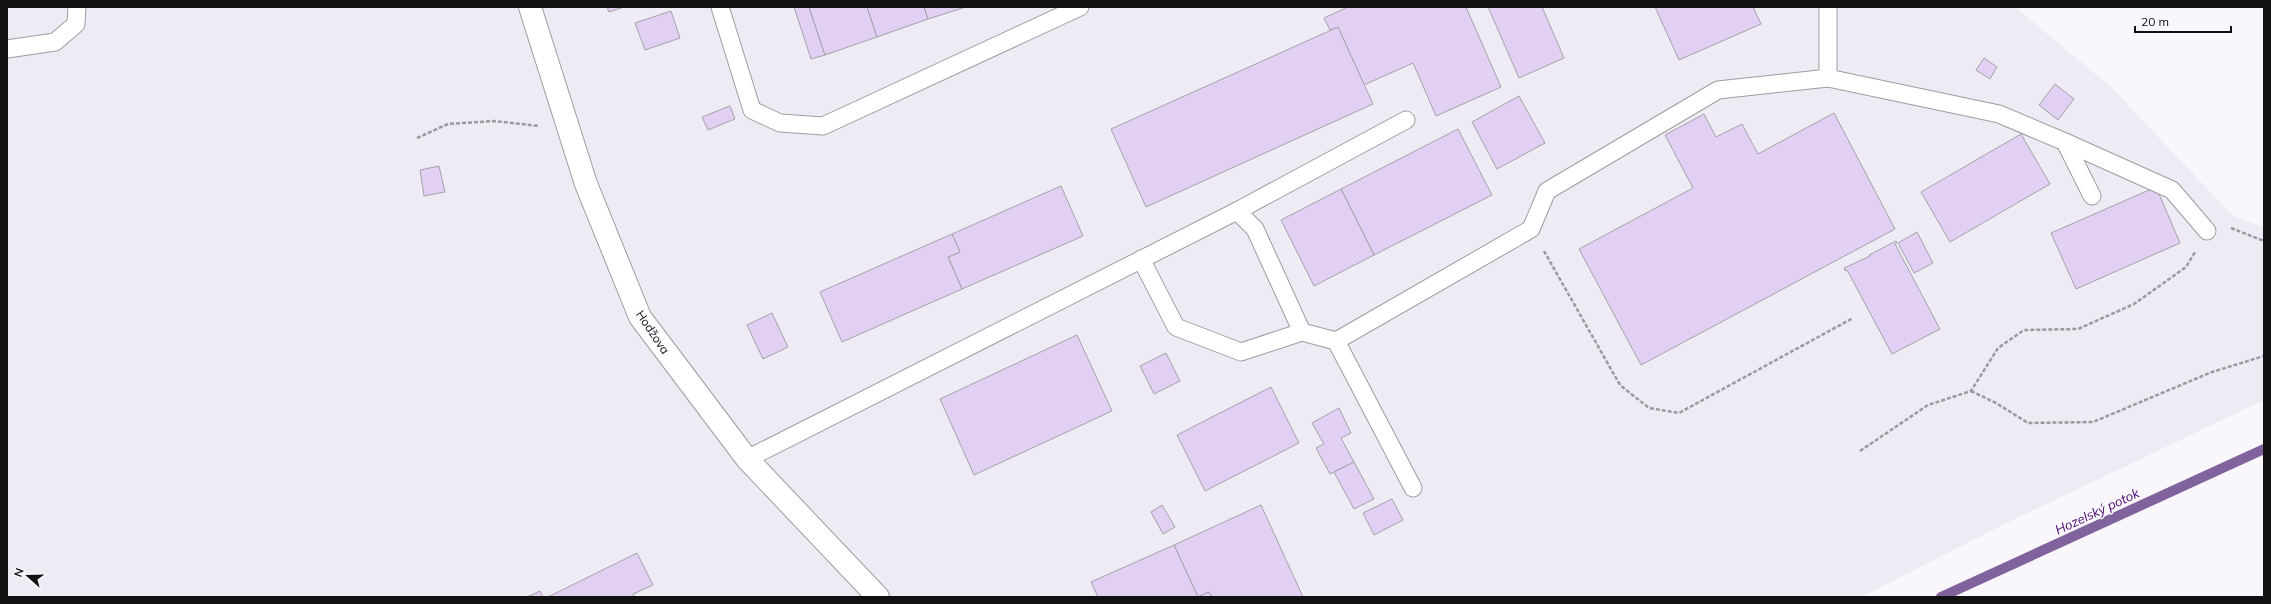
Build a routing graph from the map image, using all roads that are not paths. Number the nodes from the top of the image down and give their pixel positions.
1 (77, 7) edge
2 (530, 7) edge
3 (720, 7) edge
4 (1080, 7) edge
5 (1828, 7) edge
6 (7, 49) edge
7 (1828, 78) junction
8 (1406, 120) dead end
9 (2065, 142) junction
10 (2092, 196) dead end
11 (1237, 211) junction
12 (2207, 231) road end
13 (1141, 259) junction
14 (1302, 332) junction
15 (1336, 341) junction
16 (747, 459) junction
17 (1413, 488) dead end
18 (878, 597) edge

1 - 6 lane
2 - 16 street, Hodžova
3 - 4 lane
5 - 7 lane
7 - 9 lane
7 - 15 lane
8 - 11 lane
9 - 10 lane
9 - 12 lane
11 - 13 lane
11 - 14 lane
13 - 14 lane
13 - 16 lane
14 - 15 lane
15 - 17 lane
16 - 18 street, Hodžova

